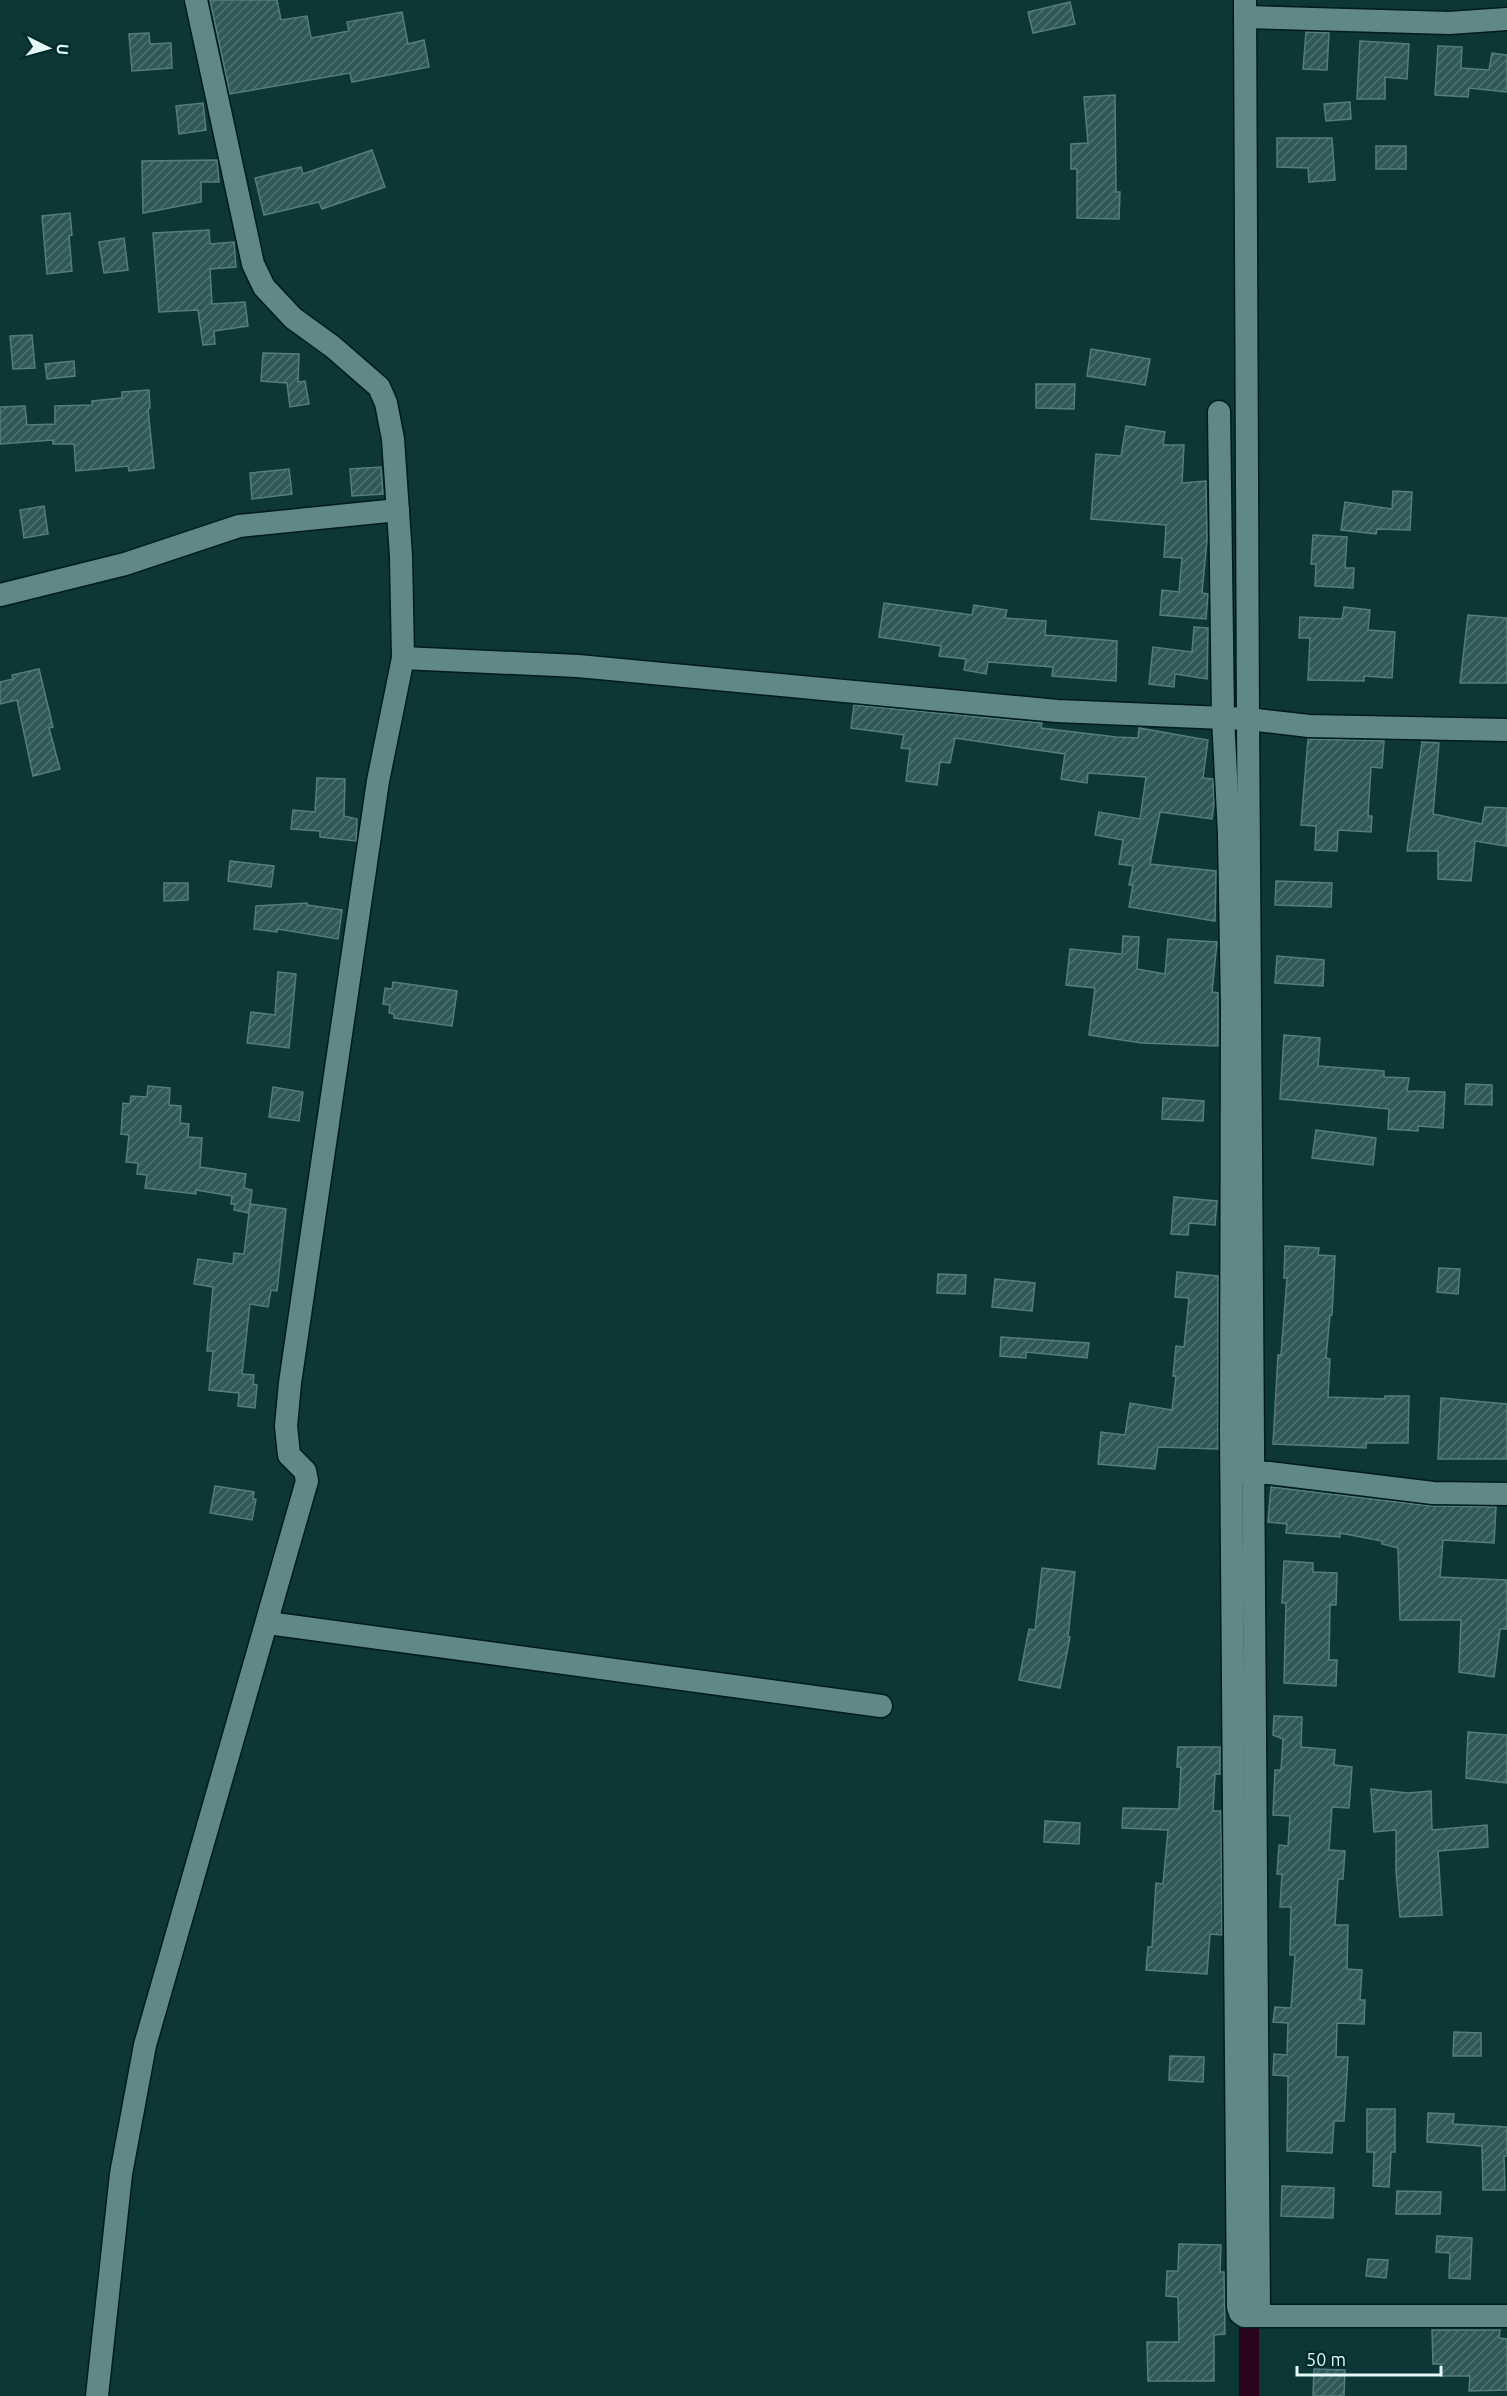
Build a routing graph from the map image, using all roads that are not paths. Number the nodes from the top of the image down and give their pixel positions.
1 (196, 0) edge
2 (1245, 9) edge
3 (1507, 19) edge
4 (1219, 412) dead end
5 (398, 510) junction
6 (0, 595) edge
7 (403, 657) junction
8 (1223, 718) junction
9 (1248, 719) junction
10 (1507, 730) edge
11 (1242, 1472) junction
12 (1507, 1494) edge
13 (268, 1623) junction
14 (881, 1706) dead end
15 (1507, 2316) edge
16 (97, 2396) edge

1 - 5 street
2 - 3 street
2 - 9 street
4 - 8 street
5 - 6 street
5 - 7 street
7 - 8 street
7 - 13 street
8 - 9 street
8 - 11 street
9 - 10 street
9 - 11 street
11 - 12 street
11 - 15 street
13 - 14 street
13 - 16 street

